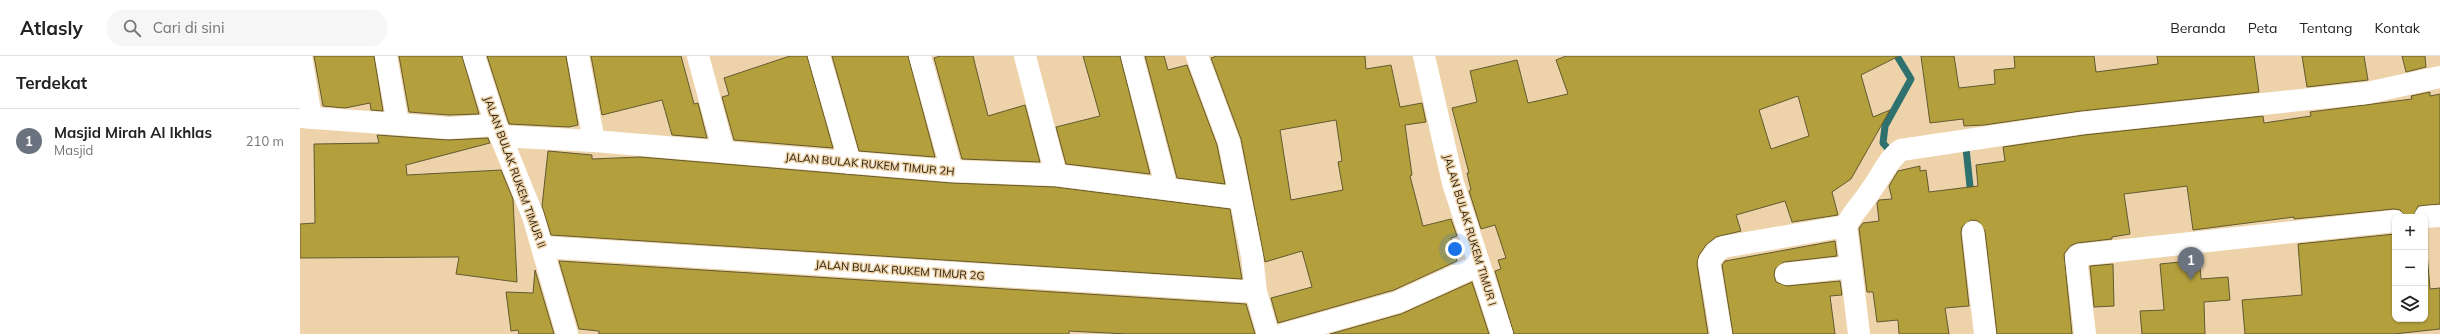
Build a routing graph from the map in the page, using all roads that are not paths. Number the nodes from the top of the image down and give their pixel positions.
1 (301, 56) edge
2 (386, 56) edge
3 (474, 56) edge
4 (578, 56) edge
5 (698, 56) edge
6 (819, 56) edge
7 (920, 56) edge
8 (1026, 56) edge
9 (1132, 56) edge
10 (1198, 56) edge
11 (1424, 56) edge
12 (2440, 77) edge
13 (306, 117) edge
14 (398, 124) junction
15 (498, 130) junction
16 (594, 141) junction
17 (724, 152) junction
18 (850, 163) junction
19 (952, 171) junction
20 (1056, 175) junction
21 (1167, 189) junction
22 (1239, 198) junction
23 (2440, 216) edge
24 (2428, 217) edge
25 (2392, 221) edge
26 (1846, 226) junction
27 (1973, 232) dead end
28 (543, 247) junction
29 (1479, 265) junction
30 (1851, 267) junction
31 (1786, 274) dead end
32 (1256, 292) junction
33 (568, 334) edge
34 (1268, 334) edge
35 (1284, 334) edge
36 (1502, 334) edge
37 (1721, 334) edge
38 (1859, 334) edge
39 (1985, 334) edge
40 (2085, 334) edge

1 - 13 street
2 - 14 street
3 - 15 street, JALAN BULAK RUKEM TIMUR II
4 - 16 street
5 - 17 street
6 - 18 street
7 - 19 street
8 - 20 street
9 - 21 street
10 - 22 street
11 - 29 street, JALAN BULAK RUKEM TIMUR I
12 - 26 street
13 - 14 street, JALAN BULAK RUKEM TIMUR 2H
14 - 15 street, JALAN BULAK RUKEM TIMUR 2H
15 - 16 street, JALAN BULAK RUKEM TIMUR 2H
15 - 28 street, JALAN BULAK RUKEM TIMUR II
16 - 17 street, JALAN BULAK RUKEM TIMUR 2H
17 - 18 street, JALAN BULAK RUKEM TIMUR 2H
18 - 19 street, JALAN BULAK RUKEM TIMUR 2H
19 - 20 street, JALAN BULAK RUKEM TIMUR 2H
20 - 21 street, JALAN BULAK RUKEM TIMUR 2H
21 - 22 street, JALAN BULAK RUKEM TIMUR 2H
22 - 32 street
23 - 24 street
25 - 40 street
26 - 30 street
26 - 37 street
27 - 39 street
28 - 32 street, JALAN BULAK RUKEM TIMUR 2G
28 - 33 street, JALAN BULAK RUKEM TIMUR II
29 - 35 street
29 - 36 street, JALAN BULAK RUKEM TIMUR I
30 - 31 street
30 - 38 street
32 - 34 street

